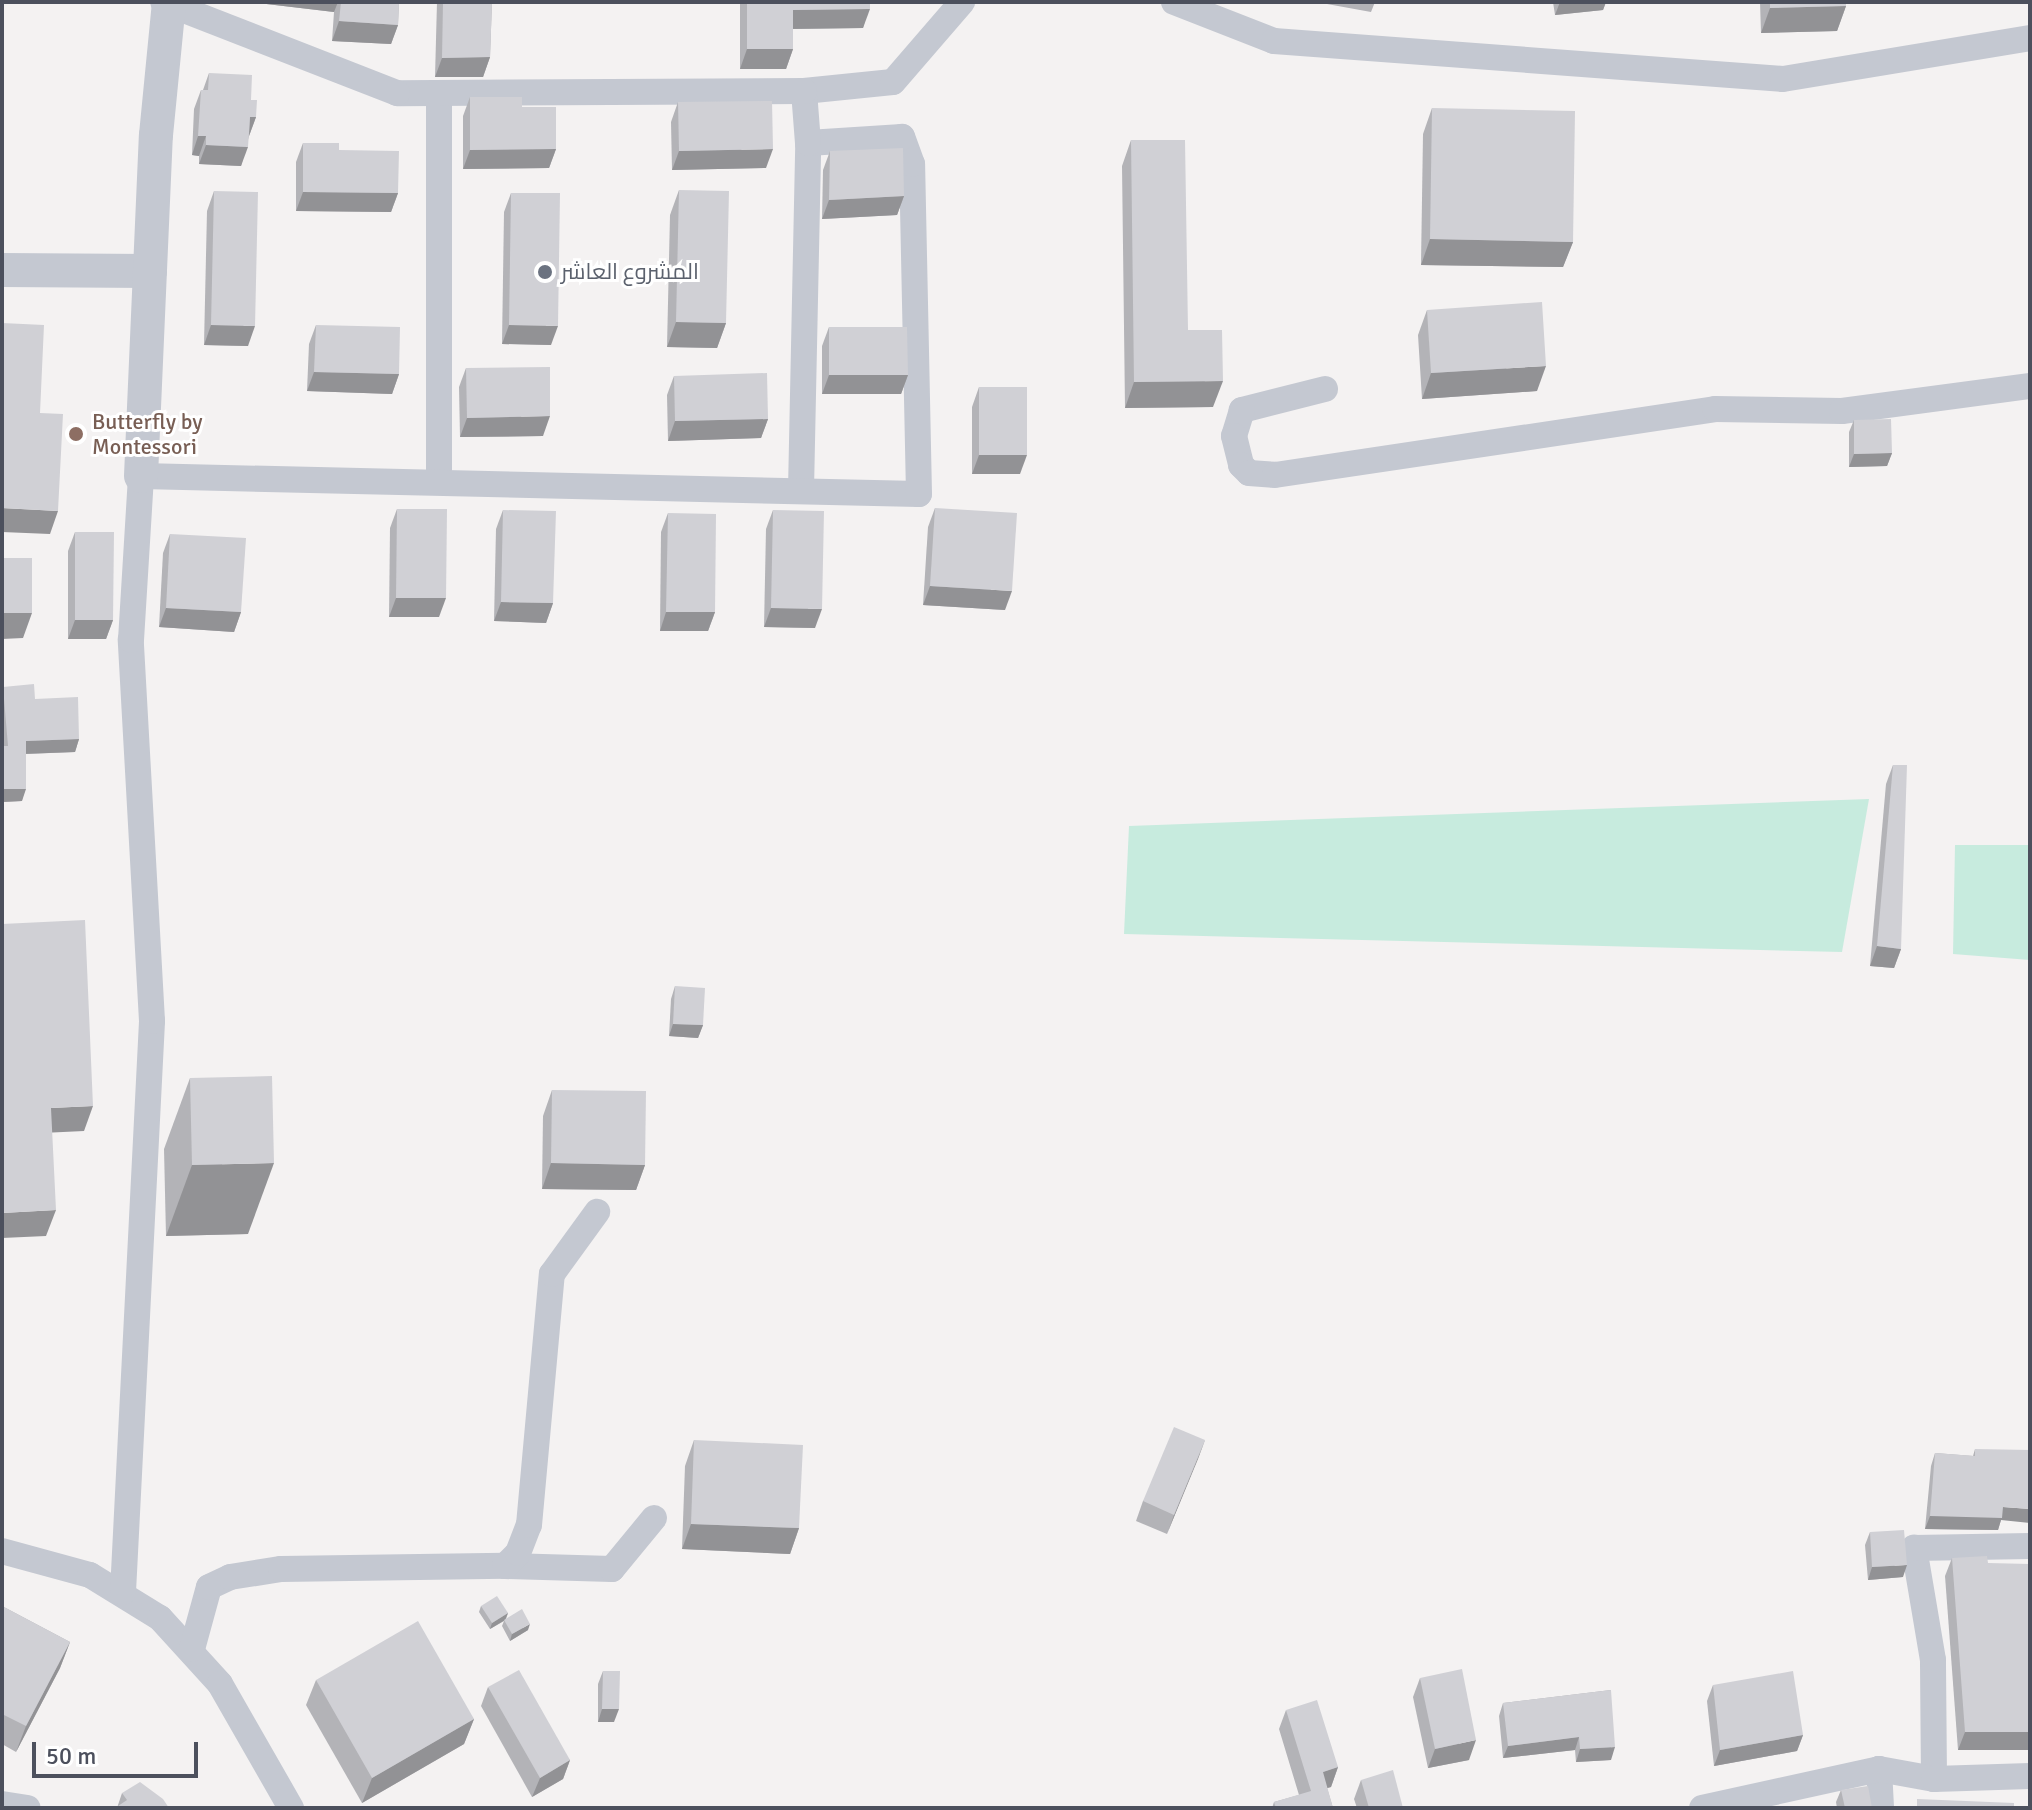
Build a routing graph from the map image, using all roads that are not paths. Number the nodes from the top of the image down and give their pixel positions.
1 (962, 2) edge
2 (1174, 2) edge
3 (167, 3) edge
4 (2030, 38) edge
5 (804, 91) junction
6 (439, 93) junction
7 (808, 143) junction
8 (2, 270) edge
9 (150, 271) junction
10 (2030, 386) edge
11 (1325, 389) dead end
12 (141, 476) junction
13 (439, 479) junction
14 (801, 490) junction
15 (597, 1212) dead end
16 (654, 1518) dead end
17 (2030, 1546) edge
18 (2, 1551) edge
19 (505, 1566) junction
20 (123, 1592) junction
21 (192, 1649) junction
22 (1879, 1769) junction
23 (2030, 1776) edge
24 (1934, 1779) junction
25 (2, 1804) edge
26 (28, 1808) edge
27 (291, 1808) edge
28 (1702, 1808) edge
29 (1881, 1808) edge

1 - 5 street
2 - 4 street
3 - 6 street
3 - 9 street
5 - 6 street
5 - 7 street
6 - 13 street
7 - 14 street
7 - 14 street
8 - 9 street
9 - 12 street
10 - 11 street
12 - 13 street
12 - 20 street
13 - 14 street
15 - 19 street
16 - 19 street
17 - 24 street
18 - 20 street
19 - 21 street
20 - 21 street
21 - 27 street
22 - 24 street
22 - 28 street
22 - 29 street
23 - 24 street
25 - 26 street

